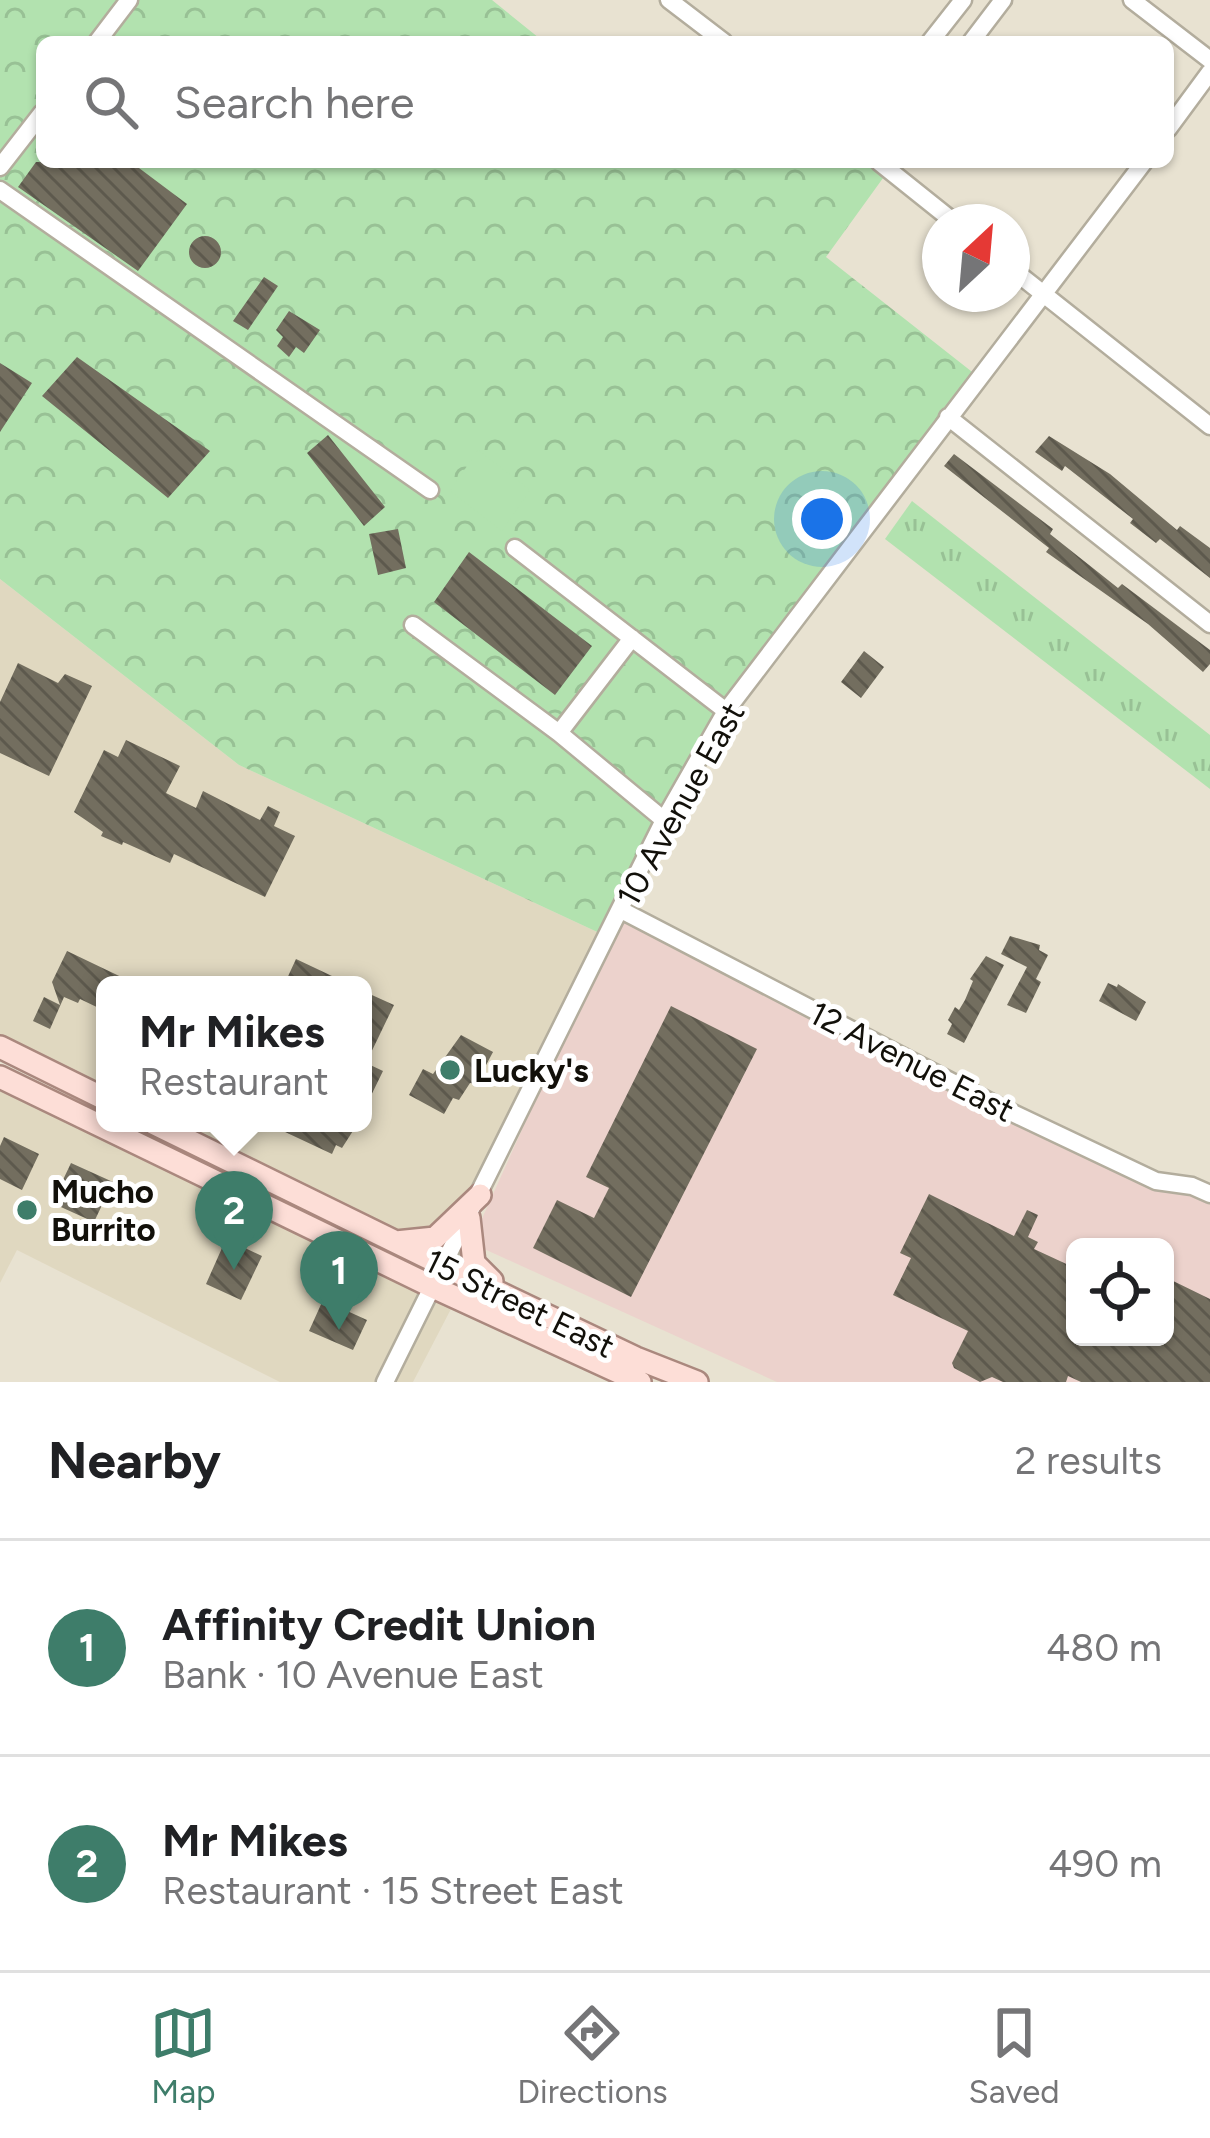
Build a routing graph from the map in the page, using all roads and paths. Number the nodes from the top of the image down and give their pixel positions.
1 (129, 0) edge
2 (669, 0) edge
3 (963, 0) edge
4 (1004, 0) edge
5 (1132, 0) edge
6 (102, 36) edge
7 (716, 36) edge
8 (935, 36) edge
9 (976, 36) edge
10 (1210, 60) edge
11 (1210, 72) edge
12 (36, 121) edge
13 (1174, 121) edge
14 (0, 167) edge
15 (886, 168) edge
16 (1139, 168) edge
17 (0, 190) edge
18 (932, 204) edge
19 (1030, 283) edge
20 (1044, 294) junction
21 (948, 417) junction
22 (1210, 426) edge
23 (430, 490) dead end
24 (515, 548) dead end
25 (1210, 624) edge
26 (413, 625) dead end
27 (632, 638) junction
28 (727, 712) junction
29 (559, 733) junction
30 (664, 820) junction
31 (621, 910) junction
32 (0, 1047) edge
33 (0, 1077) edge
34 (96, 1095) edge
35 (96, 1123) edge
36 (114, 1132) edge
37 (171, 1132) edge
38 (1210, 1194) edge
39 (480, 1195) junction
40 (469, 1218) junction
41 (394, 1243) junction
42 (444, 1266) junction
43 (434, 1287) junction
44 (510, 1298) junction
45 (385, 1382) edge
46 (640, 1382) edge
47 (697, 1382) edge

1 - 6 street
2 - 7 street
3 - 8 street
4 - 9 street
5 - 10 street
11 - 13 street
12 - 14 street
15 - 18 street
16 - 20 street, 10 Avenue East
17 - 23 street
19 - 20 street
20 - 21 street, 10 Avenue East
20 - 22 street
21 - 25 street
21 - 28 street, 10 Avenue East
24 - 27 street
26 - 29 street
27 - 28 street
27 - 29 street
28 - 30 street, 10 Avenue East
29 - 30 street
30 - 31 street, 10 Avenue East
31 - 38 street, 12 Avenue East
31 - 39 street, 10 Avenue East
32 - 34 main road
33 - 35 main road, 15 Street East
36 - 43 main road, 15 Street East
37 - 41 main road, 15 Street East
39 - 40 street, 10 Avenue East
39 - 41 main road
40 - 42 street, 10 Avenue East
40 - 44 main road
41 - 42 main road, 15 Street East
42 - 43 street, 10 Avenue East
42 - 44 main road, 15 Street East
43 - 45 street, 10 Avenue East
43 - 46 main road, 15 Street East
44 - 47 main road, 15 Street East

